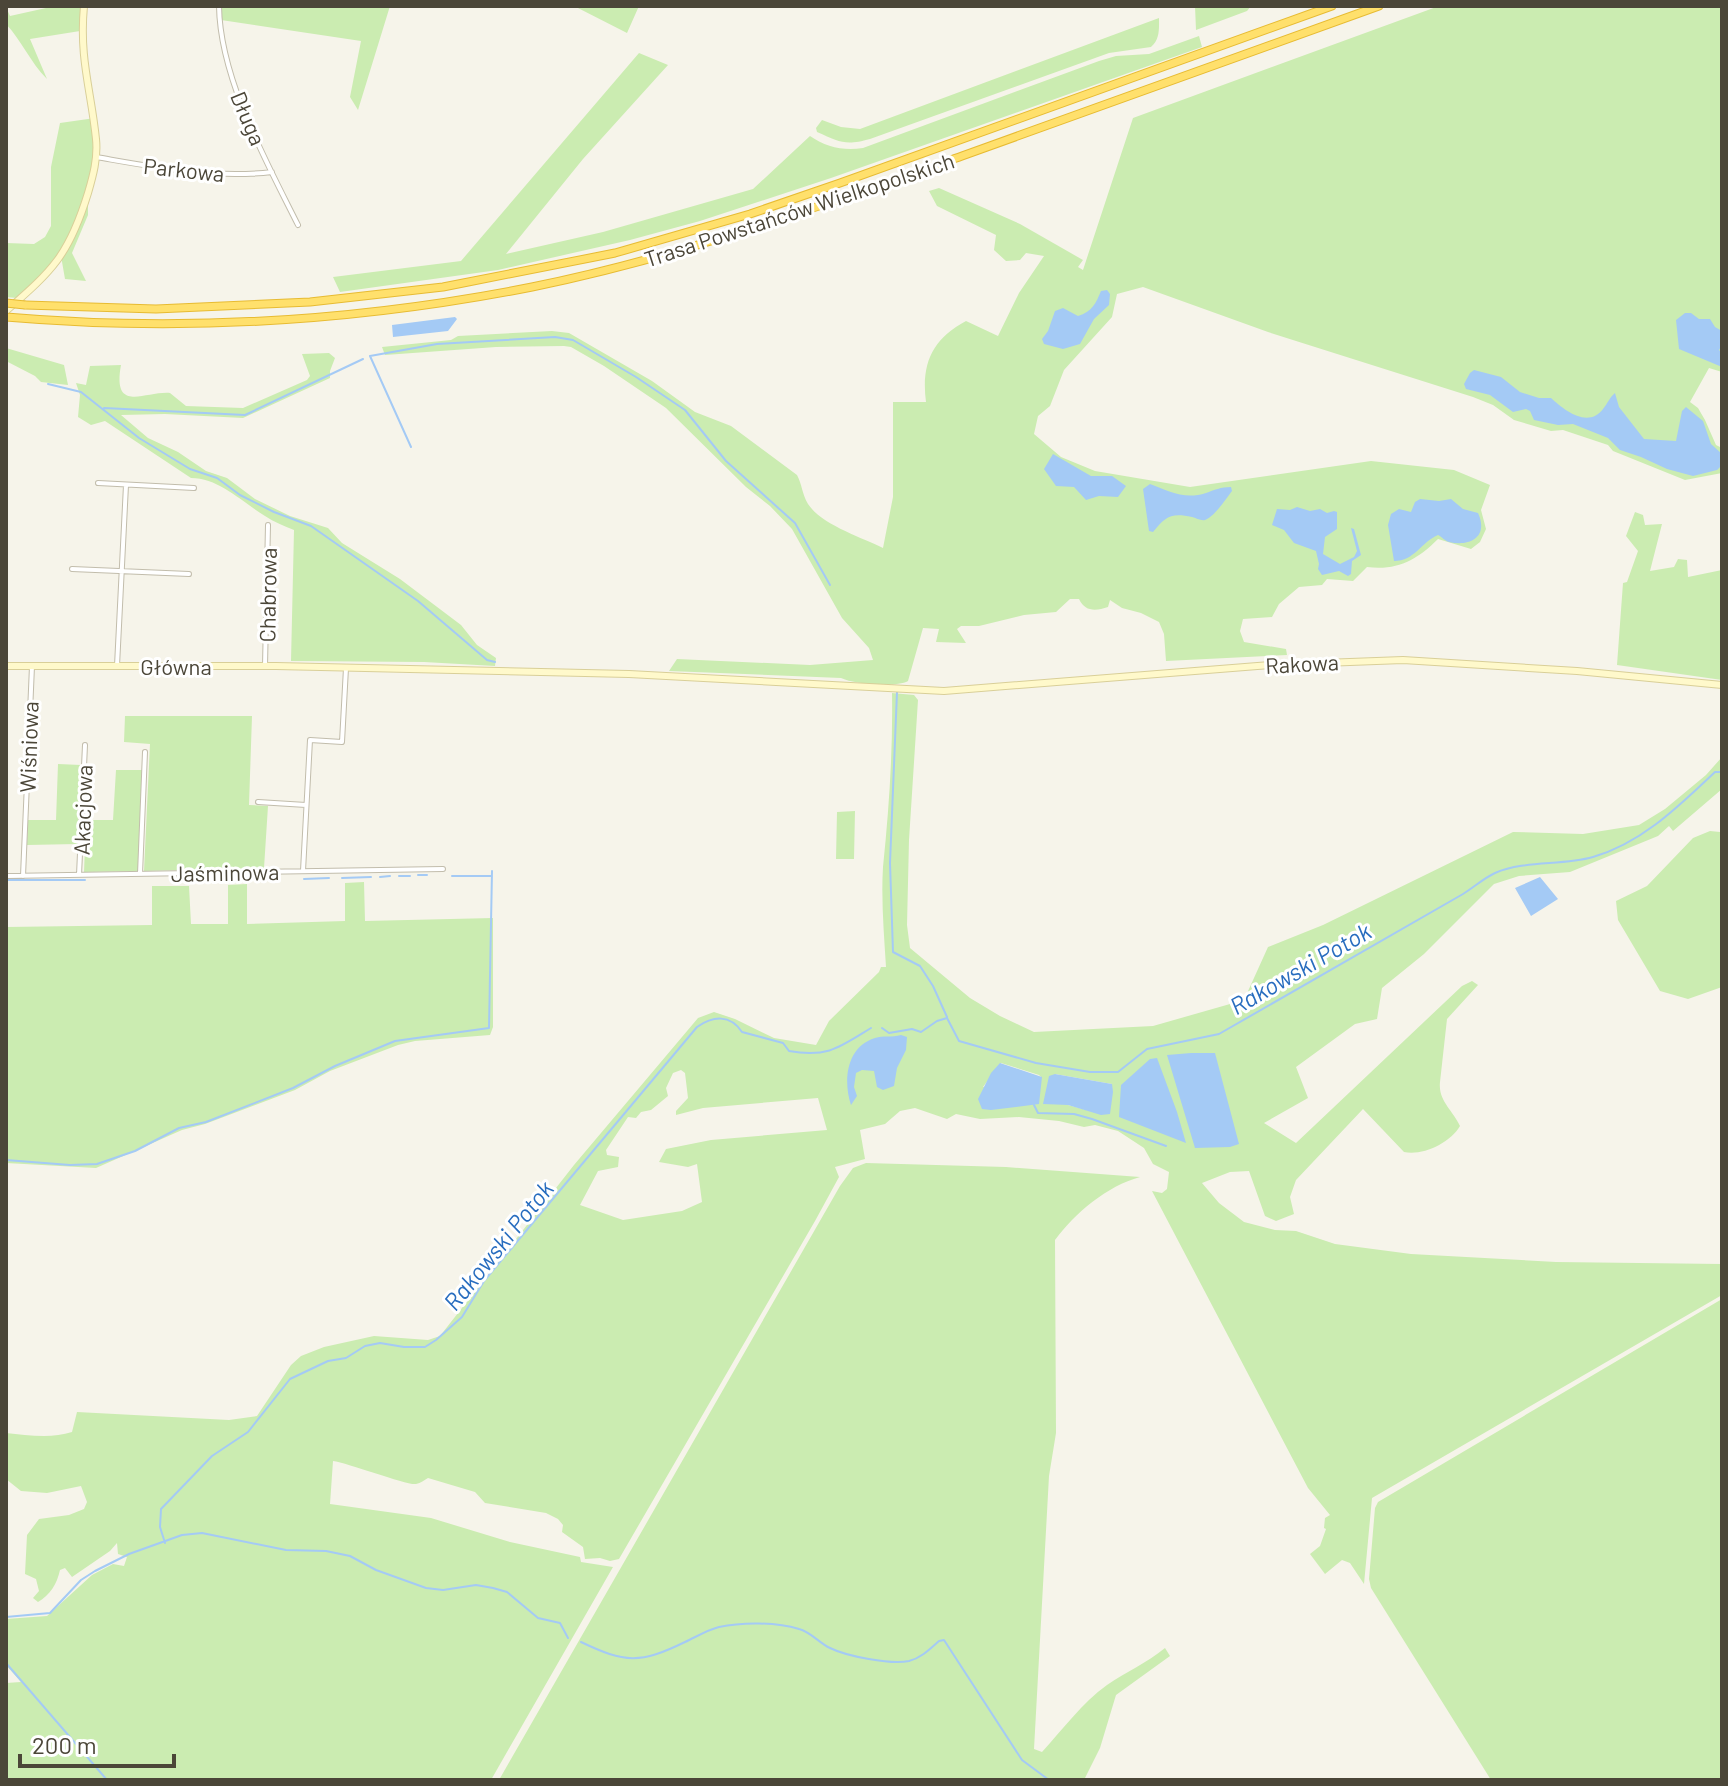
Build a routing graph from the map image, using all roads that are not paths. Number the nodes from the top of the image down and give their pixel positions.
1 (84, 6) edge
2 (219, 6) edge
3 (1332, 6) edge
4 (1379, 6) edge
5 (96, 157) junction
6 (272, 172) junction
7 (298, 225) dead end
8 (6, 303) edge
9 (8, 315) edge
10 (98, 483) dead end
11 (126, 485) junction
12 (194, 488) dead end
13 (268, 525) dead end
14 (72, 569) dead end
15 (122, 571) junction
16 (189, 574) dead end
17 (6, 666) edge
18 (32, 666) junction
19 (117, 666) junction
20 (265, 666) junction
21 (346, 667) junction
22 (1722, 685) edge
23 (85, 745) dead end
24 (145, 752) dead end
25 (258, 802) dead end
26 (306, 805) junction
27 (443, 869) dead end
28 (303, 871) junction
29 (140, 874) junction
30 (79, 875) junction
31 (6, 876) edge
32 (23, 876) junction

1 - 5 street
2 - 6 street, Długa
3 - 8 highway, Trasa Powstańców Wielkopolskich, bridge
4 - 9 highway, Trasa Powstańców Wielkopolskich
5 - 6 street, Parkowa
5 - 9 street
6 - 7 street, Długa
10 - 11 street
11 - 12 street
11 - 15 street
13 - 20 street, Chabrowa
14 - 15 street
15 - 16 street
15 - 19 street
17 - 18 street, Główna
18 - 19 street, Główna
18 - 32 street, Wiśniowa
19 - 20 street, Główna
20 - 21 street, Główna
21 - 22 street, Rakowa
21 - 26 street
23 - 30 street, Akacjowa
24 - 29 street
25 - 26 street
26 - 28 street
27 - 28 street, Jaśminowa
28 - 29 street, Jaśminowa
29 - 30 street, Jaśminowa
30 - 32 street, Jaśminowa
31 - 32 street, Jaśminowa

